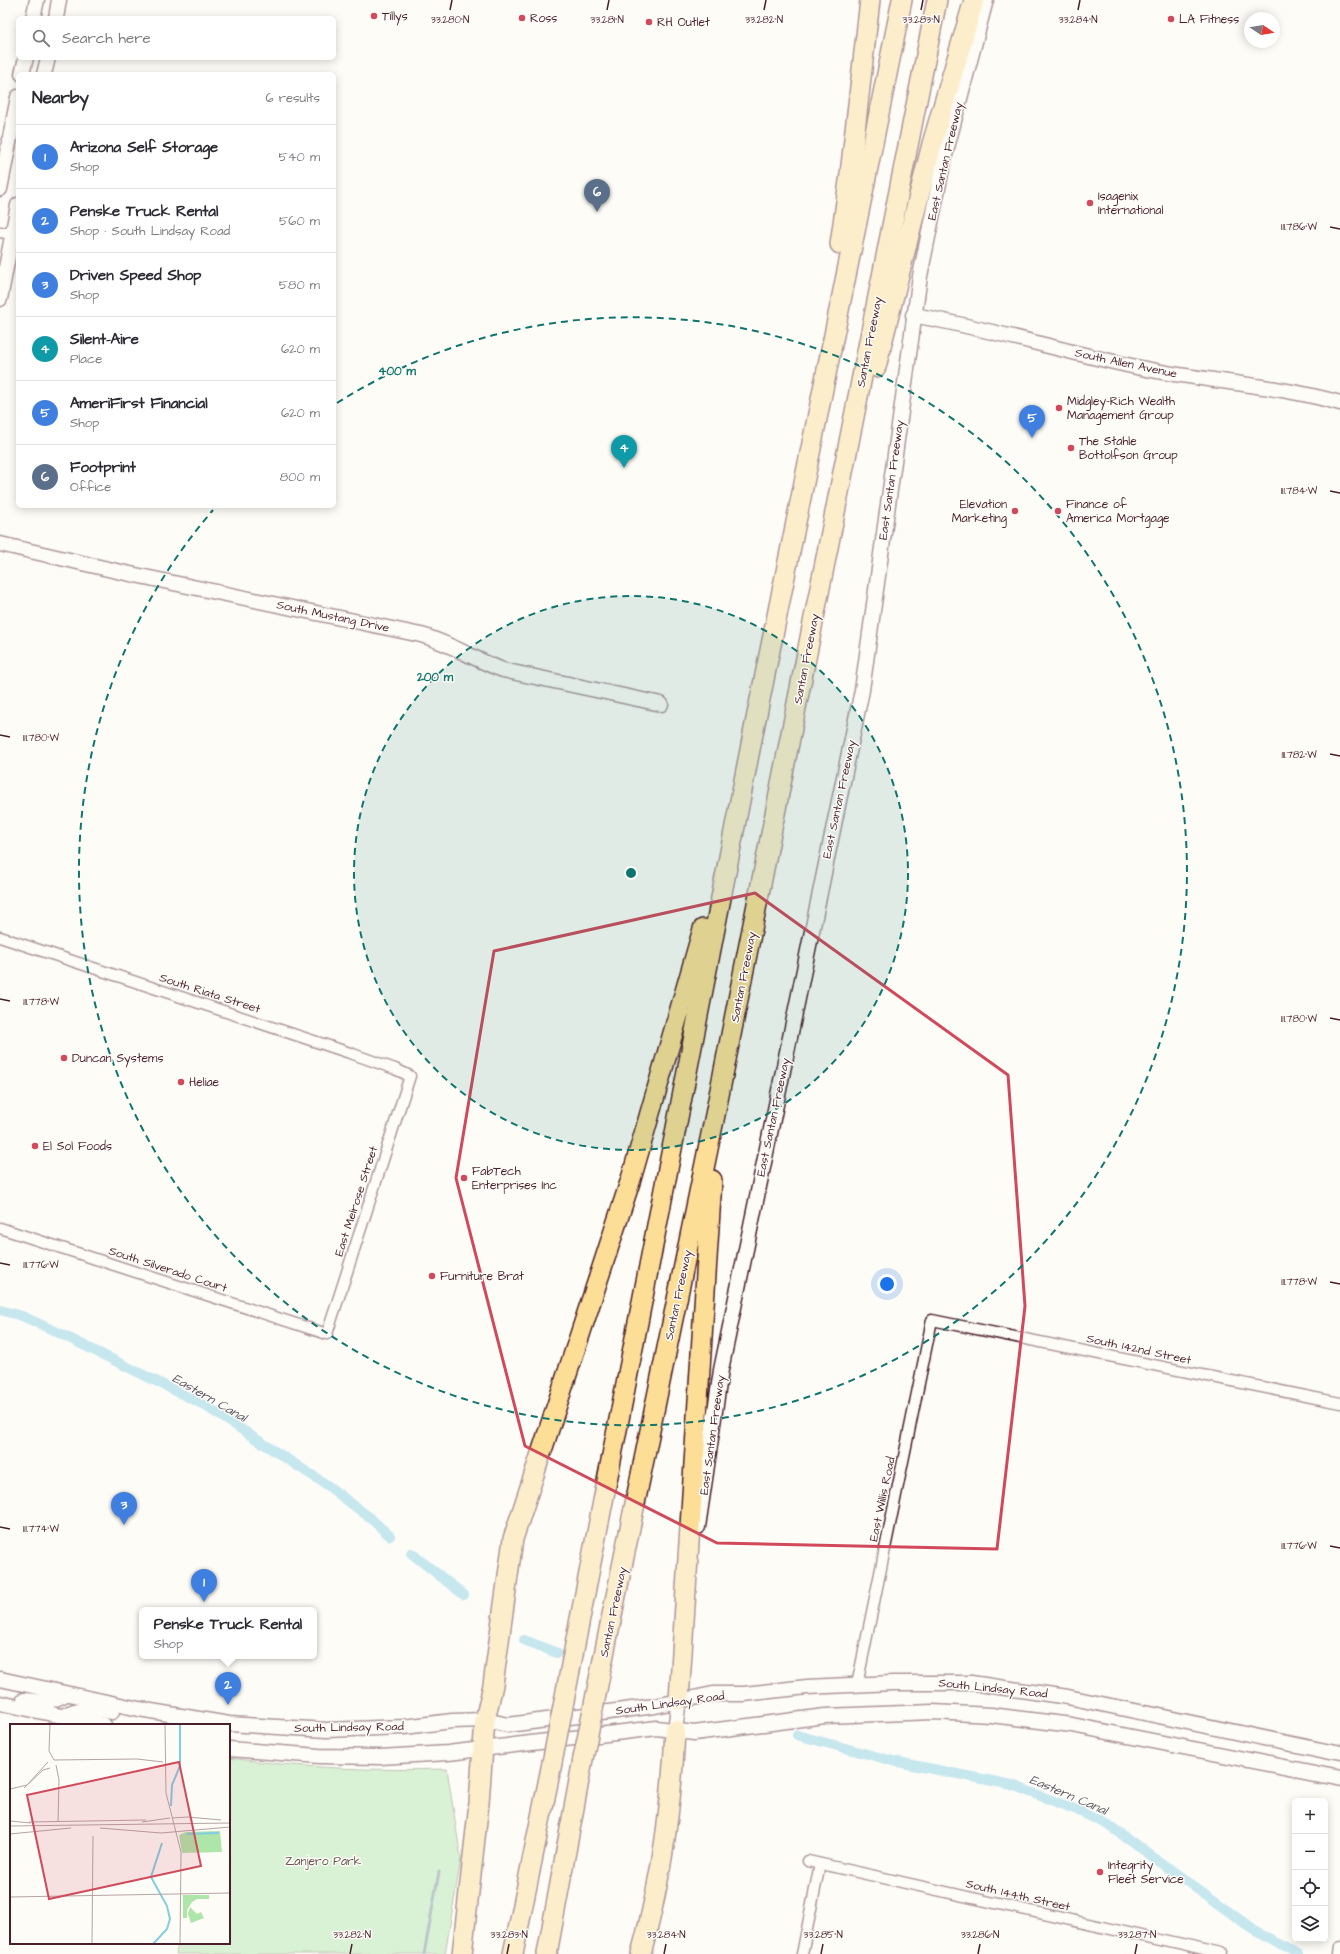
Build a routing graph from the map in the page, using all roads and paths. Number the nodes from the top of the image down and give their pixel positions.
1 (37, 0) edge
2 (59, 0) edge
3 (870, 0) edge
4 (902, 0) edge
5 (937, 0) edge
6 (974, 0) edge
7 (986, 0) edge
8 (33, 16) edge
9 (56, 16) edge
10 (26, 60) edge
11 (48, 60) edge
12 (22, 72) edge
13 (44, 72) edge
14 (16, 107) edge
15 (0, 188) edge
16 (16, 210) edge
17 (6, 233) edge
18 (0, 298) edge
19 (913, 315) junction
20 (1340, 403) edge
21 (848, 445) junction
22 (808, 461) junction
23 (0, 544) edge
24 (661, 704) dead end
25 (755, 724) junction
26 (0, 938) edge
27 (410, 1076) joint
28 (716, 1110) junction
29 (0, 1228) edge
30 (932, 1320) joint
31 (327, 1334) joint
32 (1340, 1404) edge
33 (686, 1598) junction
34 (0, 1679) edge
35 (857, 1684) junction
36 (66, 1694) junction
37 (0, 1697) edge
38 (679, 1700) junction
39 (0, 1703) edge
40 (140, 1709) junction
41 (63, 1716) junction
42 (485, 1720) junction
43 (99, 1724) edge
44 (229, 1724) edge
45 (230, 1724) edge
46 (675, 1730) junction
47 (230, 1749) edge
48 (483, 1749) junction
49 (1340, 1754) edge
50 (1340, 1778) edge
51 (808, 1861) dead end
52 (820, 1864) junction
53 (462, 1954) edge
54 (513, 1954) edge
55 (547, 1954) edge
56 (641, 1954) edge
57 (802, 1954) edge
58 (1222, 1954) edge

1 - 8 main road
2 - 9 main road
3 - 22 highway
4 - 22 highway
5 - 21 highway, Santan Freeway
6 - 21 highway
7 - 19 main road, East Santan Freeway
10 - 12 main road
11 - 13 main road
14 - 15 main road
16 - 17 main road
17 - 18 main road
19 - 20 main road, South Allen Avenue
19 - 33 main road, East Santan Freeway
21 - 28 highway, Santan Freeway
22 - 25 highway
23 - 24 main road, South Mustang Drive
25 - 42 highway
25 - 54 highway, bridge
26 - 27 street, South Riata Street
27 - 31 street, East Melrose Street
28 - 33 highway
28 - 55 highway, Santan Freeway, bridge
29 - 31 street, South Silverado Court
30 - 32 street, South 142nd Street
30 - 35 street, East Willis Road
33 - 38 highway
34 - 36 main road, South Lindsay Road
35 - 38 main road, South Lindsay Road
35 - 49 main road, South Lindsay Road
36 - 37 main road
36 - 40 main road, South Lindsay Road
38 - 42 main road, South Lindsay Road
38 - 46 main road
39 - 41 main road
40 - 41 main road
40 - 44 main road, South Lindsay Road
41 - 43 main road
42 - 45 main road, South Lindsay Road
42 - 48 highway
46 - 48 main road, South Lindsay Road
46 - 50 main road, South Lindsay Road
46 - 56 highway
47 - 48 main road, South Lindsay Road
48 - 53 highway
51 - 52 street, South 144th Street
52 - 57 street
52 - 58 street, South 144th Street

